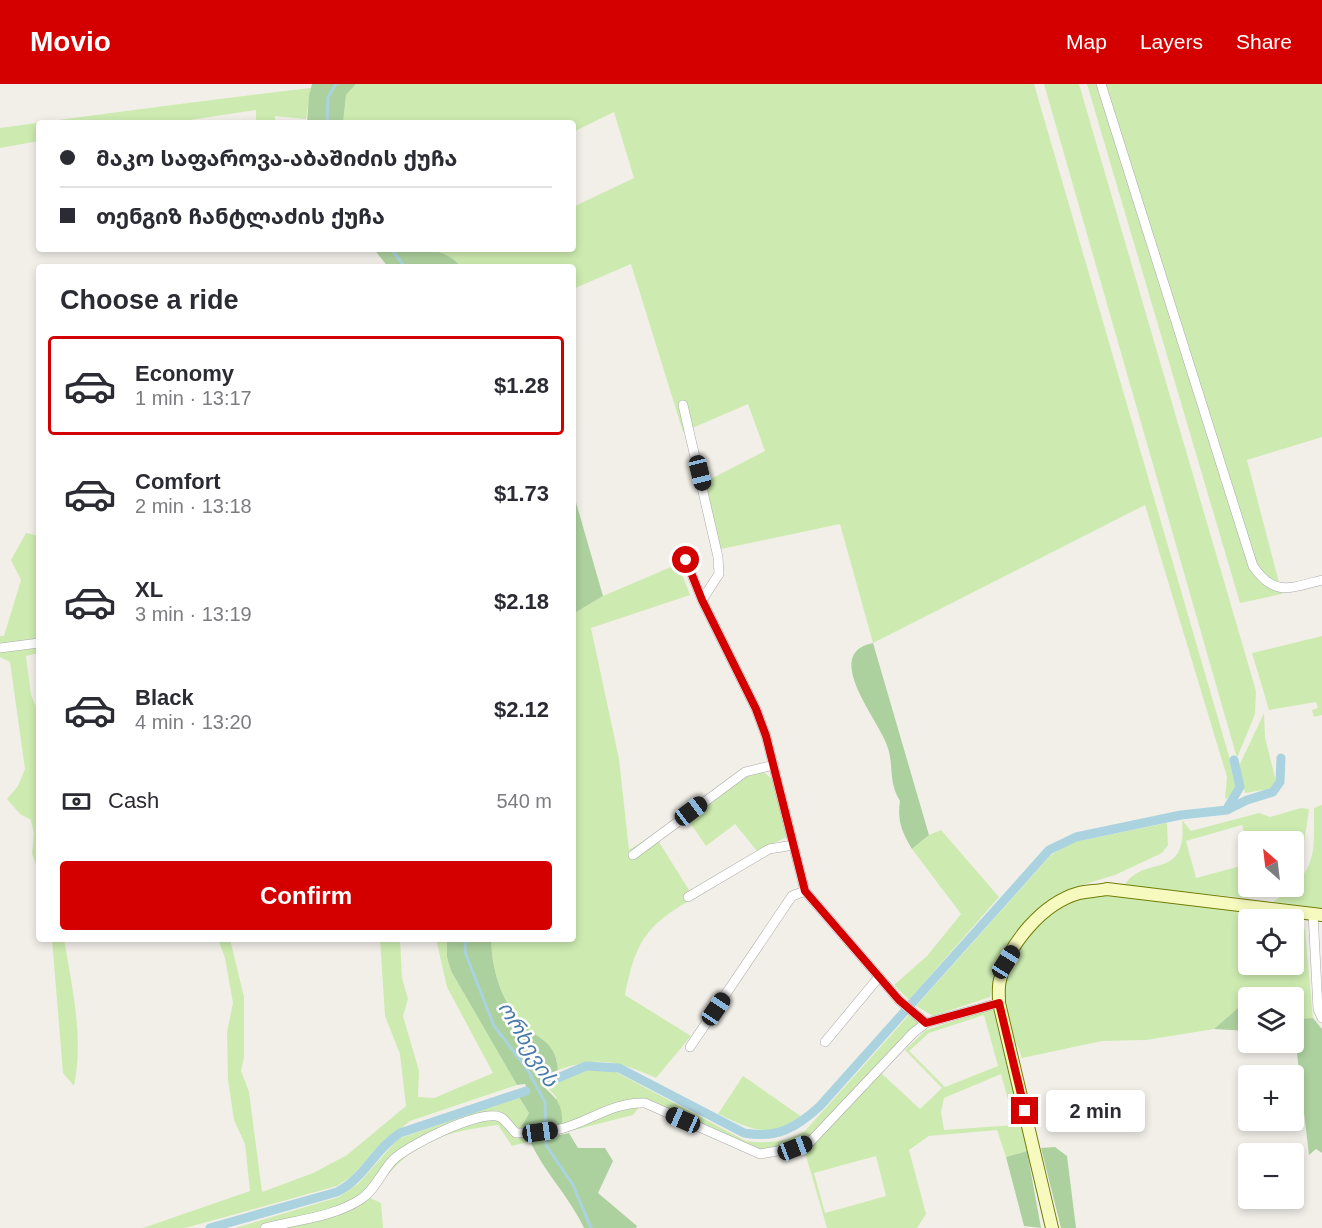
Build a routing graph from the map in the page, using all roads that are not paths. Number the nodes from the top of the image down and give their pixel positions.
1 (1101, 84) edge
2 (683, 405) dead end
3 (686, 560) dead end
4 (1322, 580) edge
5 (702, 600) junction
6 (36, 643) edge
7 (0, 648) edge
8 (774, 765) junction
9 (794, 845) junction
10 (633, 855) dead end
11 (805, 891) junction
12 (688, 897) dead end
13 (1317, 914) edge
14 (879, 977) junction
15 (999, 1003) junction
16 (1322, 1018) edge
17 (926, 1023) junction
18 (825, 1042) dead end
19 (690, 1047) dead end
20 (265, 1228) edge
21 (1052, 1228) edge

1 - 4 street
2 - 5 street
3 - 5 street
5 - 8 street
6 - 7 street
8 - 9 street
8 - 10 street
9 - 11 street
9 - 12 street
11 - 14 street
11 - 19 street
13 - 15 street
13 - 16 street
14 - 17 street
14 - 18 street
15 - 17 street
15 - 21 street
17 - 20 street

